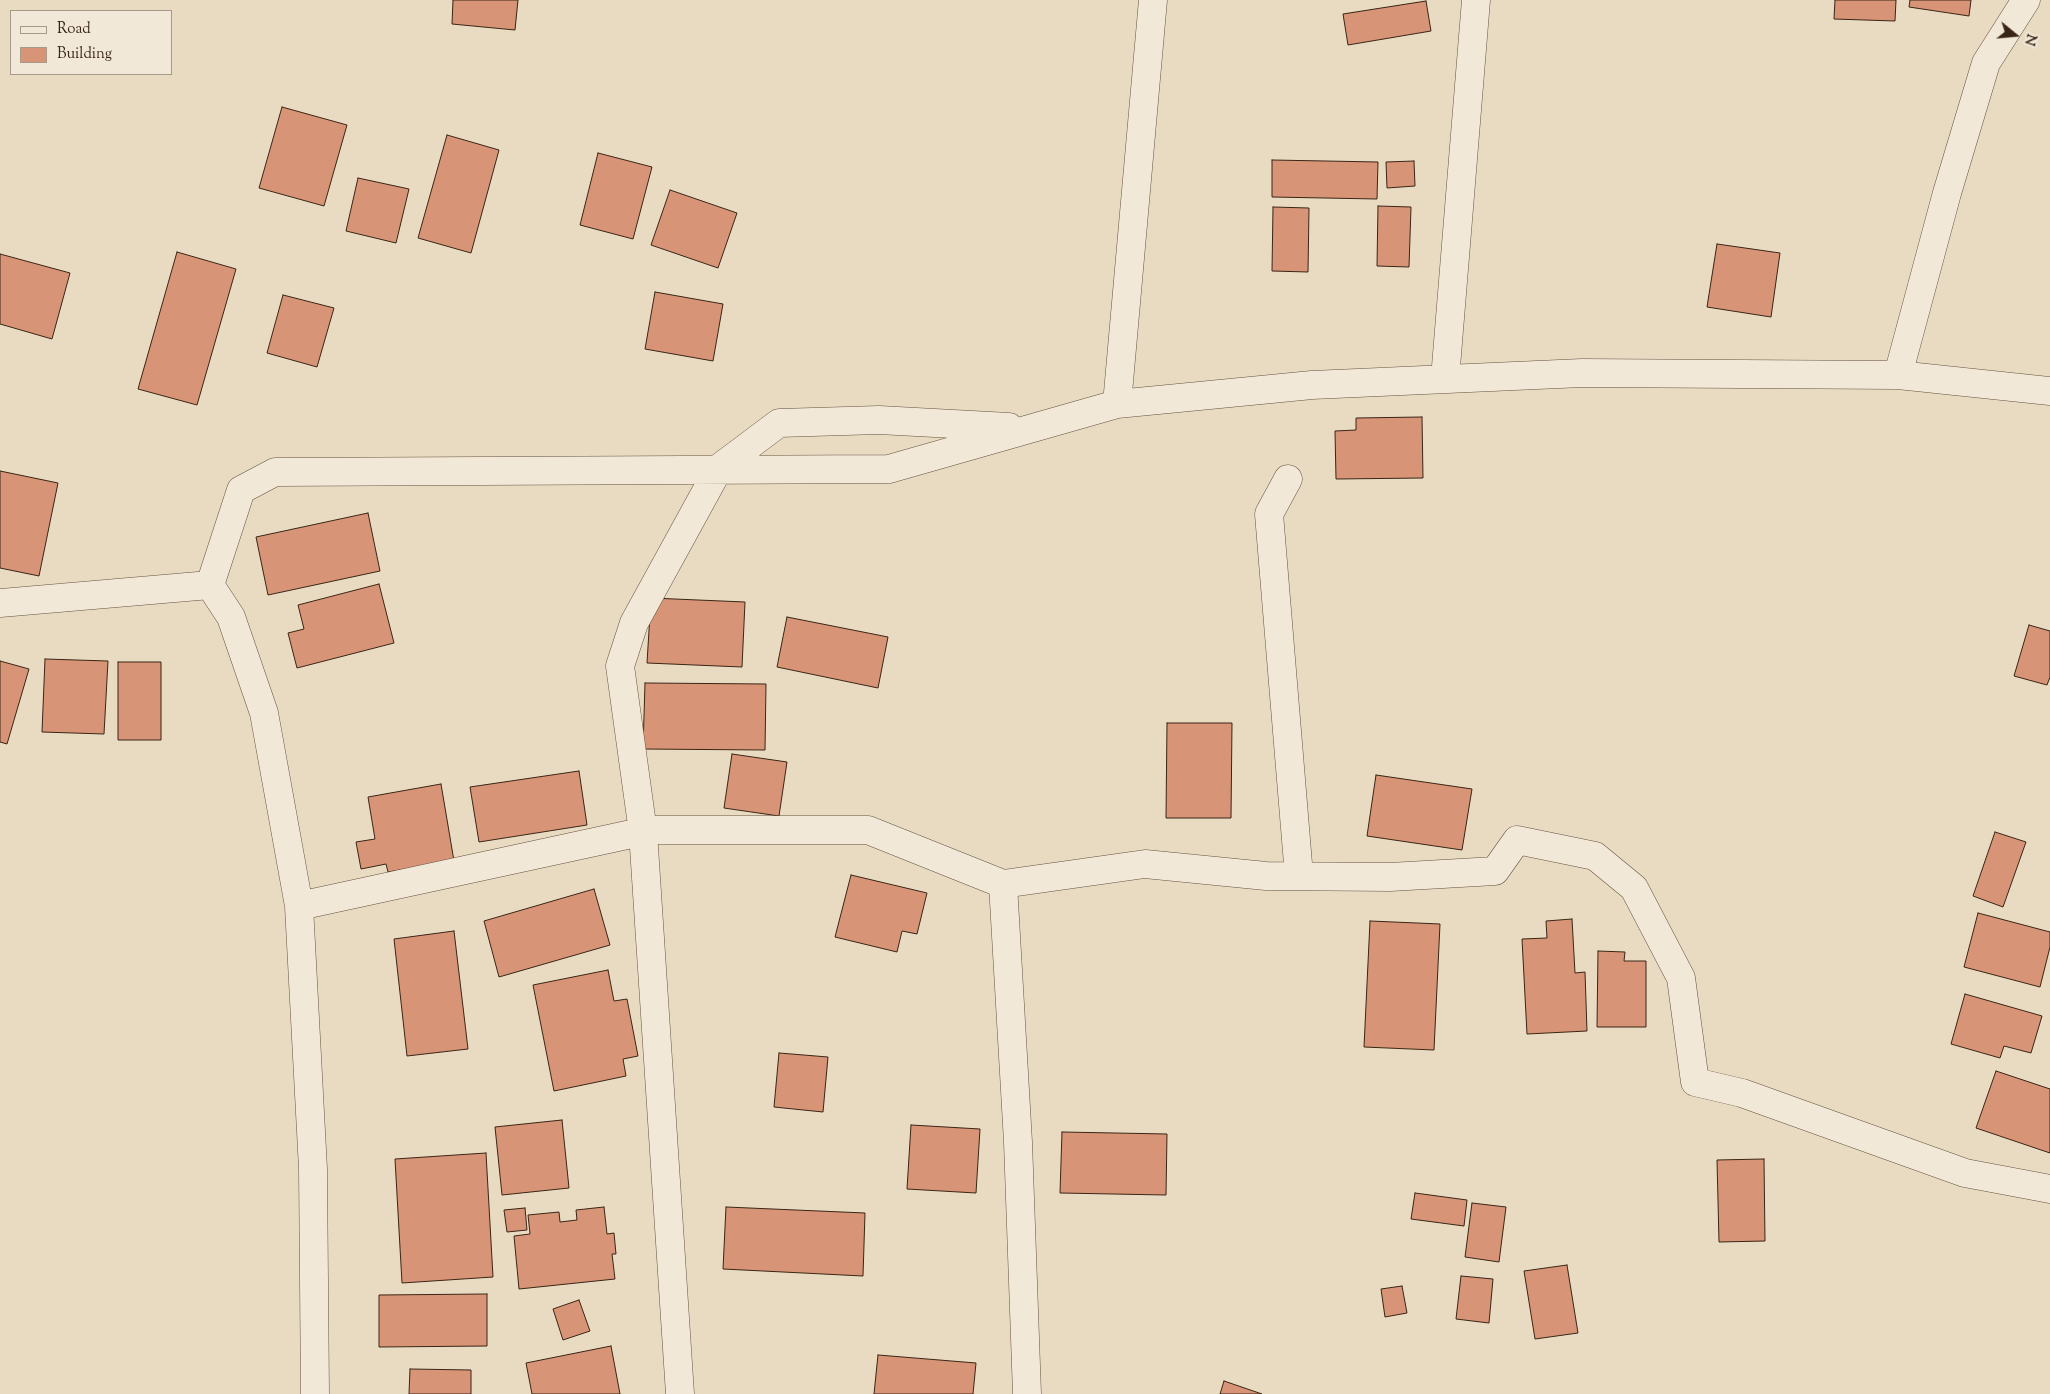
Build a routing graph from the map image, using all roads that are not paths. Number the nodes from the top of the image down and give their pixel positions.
1 (1154, 0) edge
2 (1476, 0) edge
3 (2026, 0) edge
4 (1898, 375) junction
5 (1445, 379) junction
6 (2050, 391) edge
7 (1117, 404) junction
8 (1033, 428) junction
9 (719, 468) junction
10 (1288, 479) dead end
11 (210, 585) junction
12 (0, 603) edge
13 (643, 832) junction
14 (1298, 876) junction
15 (1003, 884) junction
16 (299, 906) junction
17 (2050, 1189) edge
18 (315, 1394) edge
19 (680, 1394) edge
20 (1027, 1394) edge

1 - 7 street
2 - 5 street
3 - 4 street
4 - 5 street
4 - 6 street
5 - 7 street
7 - 8 street
8 - 9 street
8 - 9 street
9 - 11 street
9 - 13 street
10 - 14 street
11 - 12 street
11 - 16 street
13 - 15 street
13 - 16 street
13 - 19 street
14 - 15 street
14 - 17 street
15 - 20 street
16 - 18 street

